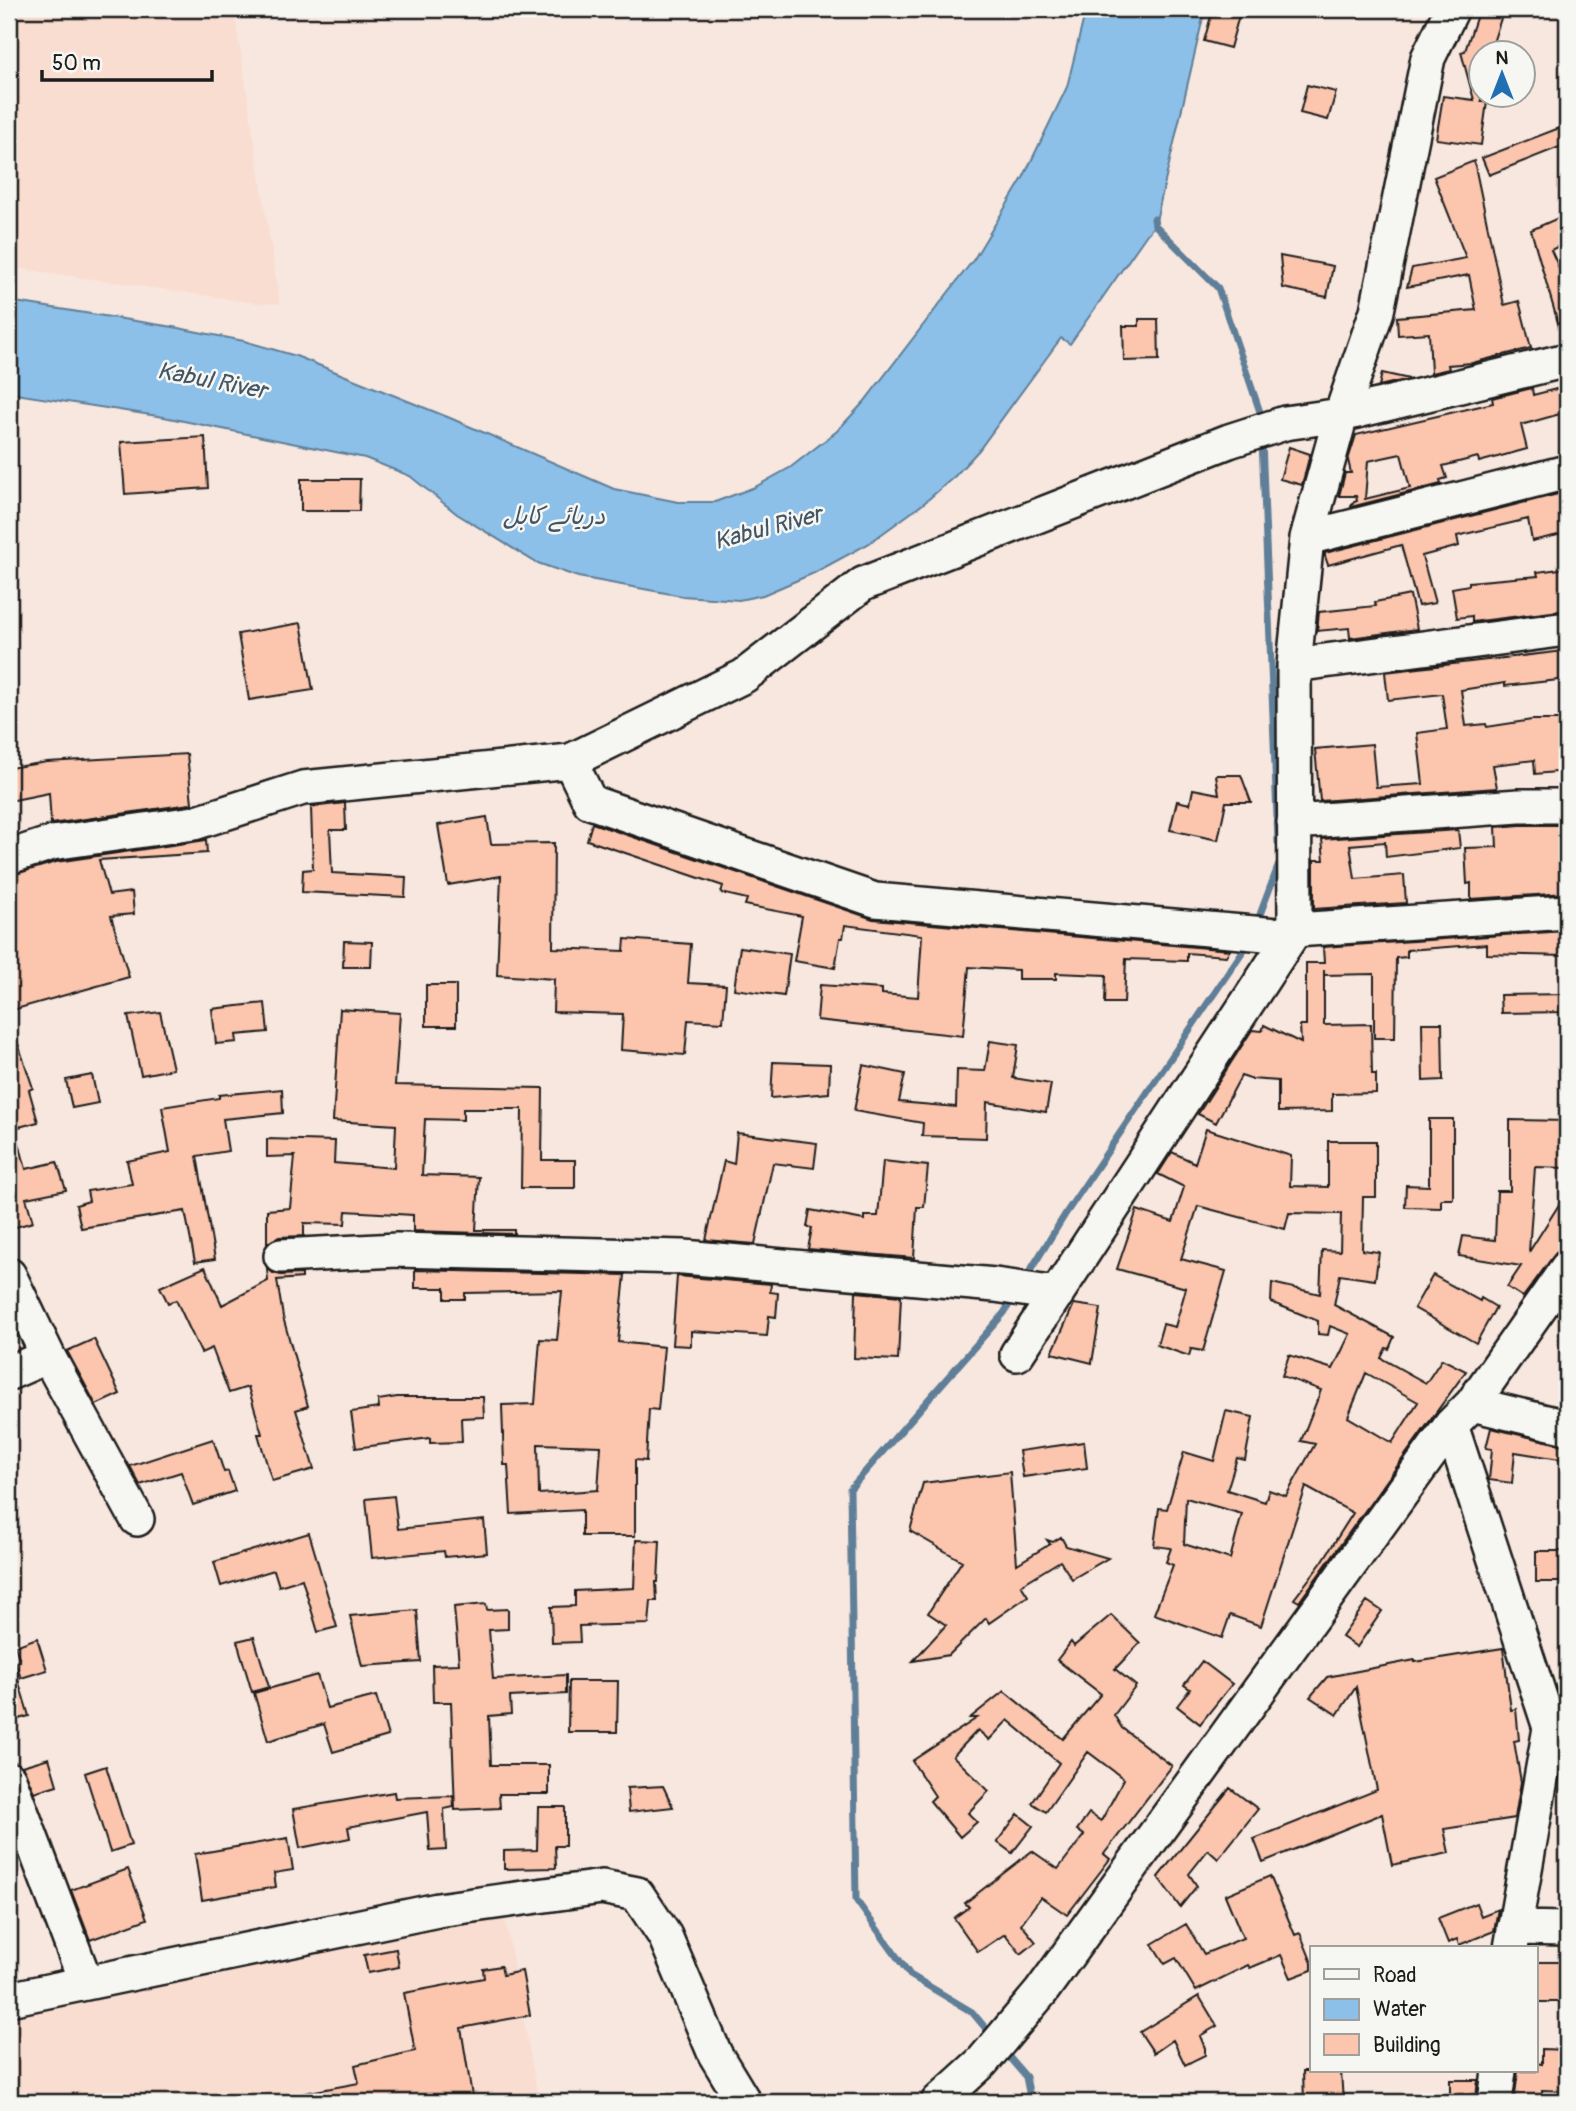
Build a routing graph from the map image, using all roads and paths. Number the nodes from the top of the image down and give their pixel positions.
1 (1452, 9) edge
2 (1567, 360) edge
3 (1342, 415) junction
4 (1567, 472) edge
5 (1307, 538) junction
6 (1567, 629) edge
7 (1294, 665) junction
8 (570, 761) junction
9 (1567, 806) edge
10 (1294, 822) junction
11 (9, 857) edge
12 (1567, 912) edge
13 (1273, 933) junction
14 (281, 1256) dead end
15 (1567, 1268) edge
16 (9, 1275) edge
17 (1046, 1292) junction
18 (1017, 1354) dead end
19 (48, 1356) junction
20 (9, 1373) edge
21 (1461, 1415) junction
22 (1567, 1427) edge
23 (137, 1519) dead end
24 (1559, 1728) edge
25 (9, 1779) edge
26 (1567, 1929) edge
27 (1513, 1938) edge
28 (86, 1983) junction
29 (9, 1999) edge
30 (1499, 2072) edge
31 (744, 2102) edge
32 (938, 2102) edge
33 (1495, 2102) edge

1 - 3 street
2 - 3 street
3 - 5 street
3 - 8 street
4 - 5 street
5 - 7 street
6 - 7 street
7 - 10 street
8 - 11 street
8 - 13 street
9 - 10 street
10 - 13 street
12 - 13 street
13 - 17 street
14 - 17 street
15 - 21 street
16 - 19 street
17 - 18 street
19 - 20 street
19 - 23 street
21 - 22 street
21 - 24 street
21 - 32 street
24 - 27 street
25 - 28 street
26 - 27 street
28 - 29 street
28 - 31 street
30 - 33 street

